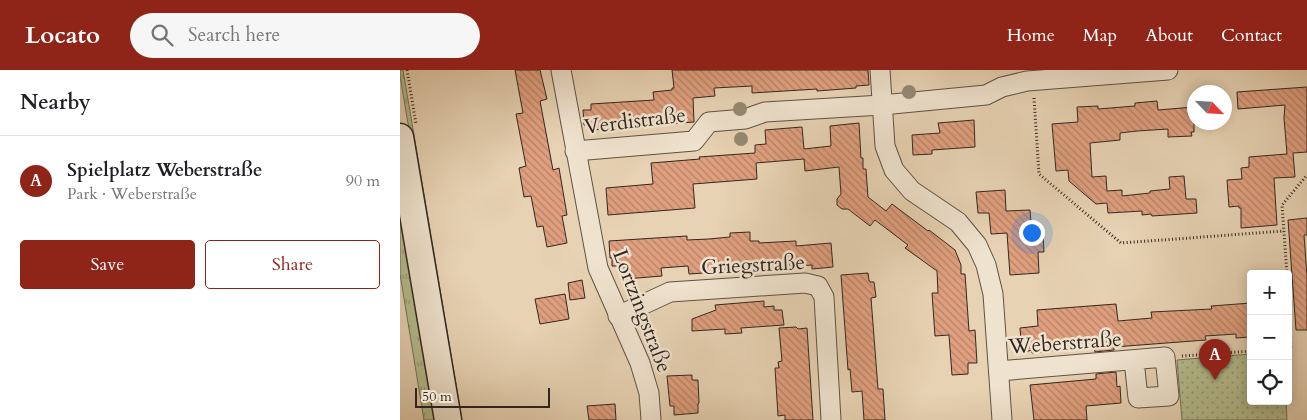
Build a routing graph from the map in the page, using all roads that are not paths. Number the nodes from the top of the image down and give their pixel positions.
1 (561, 70) edge
2 (880, 70) edge
3 (1168, 70) edge
4 (1029, 77) edge
5 (882, 105) junction
6 (400, 137) edge
7 (575, 151) junction
8 (618, 316) junction
9 (1134, 360) junction
10 (999, 371) junction
11 (448, 420) edge
12 (651, 420) edge
13 (831, 420) edge
14 (1002, 420) edge

1 - 7 street, Lortzingstraße
2 - 5 street
3 - 4 street, Verdistraße
4 - 5 street, Verdistraße
5 - 7 street, Verdistraße
5 - 10 street
6 - 11 main road
7 - 8 street, Lortzingstraße
8 - 12 street, Lortzingstraße
8 - 13 street, Griegstraße
9 - 9 street, Weberstraße
9 - 10 street, Weberstraße
10 - 14 street

